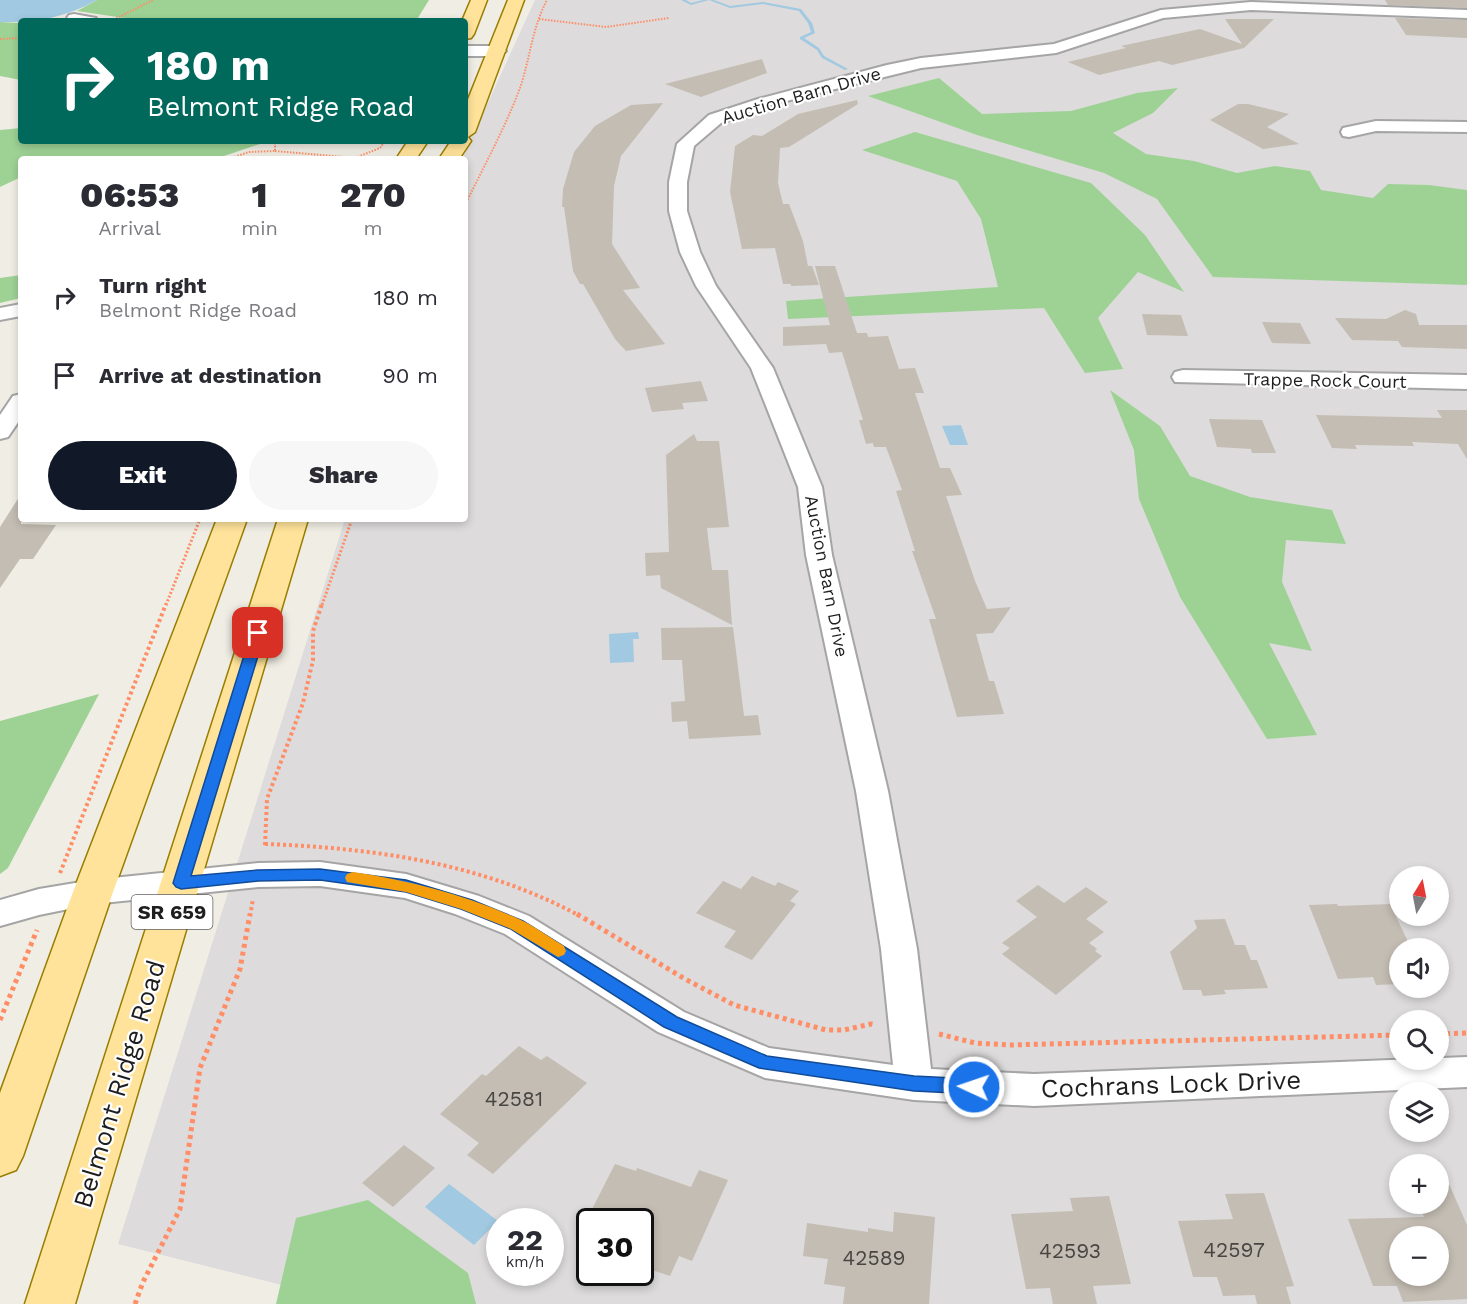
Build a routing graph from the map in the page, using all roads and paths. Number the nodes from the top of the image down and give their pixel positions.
1 (153, 0) edge
2 (479, 0) edge
3 (516, 0) edge
4 (547, 0) edge
5 (1467, 14) edge
6 (118, 18) edge
7 (669, 18) dead end
8 (539, 19) junction
9 (468, 27) edge
10 (0, 39) edge
11 (18, 39) edge
12 (468, 51) edge
13 (498, 51) junction
14 (468, 125) edge
15 (1467, 127) edge
16 (1349, 132) dead end
17 (275, 144) edge
18 (383, 144) edge
19 (275, 151) junction
20 (238, 156) edge
21 (332, 156) edge
22 (360, 156) edge
23 (468, 199) edge
24 (18, 311) edge
25 (0, 314) edge
26 (1183, 377) dead end
27 (1467, 382) edge
28 (18, 405) edge
29 (0, 432) edge
30 (199, 522) edge
31 (231, 522) edge
32 (292, 522) edge
33 (351, 522) edge
34 (262, 860) junction
35 (181, 883) junction
36 (93, 892) junction
37 (49, 900) junction
38 (0, 913) edge
39 (0, 1020) edge
40 (908, 1032) junction
41 (1449, 1034) edge
42 (1467, 1034) edge
43 (1389, 1035) edge
44 (1467, 1072) edge
45 (914, 1084) junction
46 (0, 1156) edge
47 (50, 1304) edge
48 (135, 1304) edge

1 - 6 path
2 - 9 main road
3 - 13 main road
4 - 8 path
5 - 40 street, Auction Barn Drive
7 - 8 path
8 - 23 path
10 - 11 path
12 - 13 street
13 - 14 main road
15 - 16 street
17 - 19 path
18 - 22 path
19 - 20 path
19 - 21 path
24 - 25 street
26 - 27 street, Trappe Rock Court
28 - 29 street
30 - 37 path
31 - 36 main road
32 - 35 main road, Belmont Ridge Road / SR 659
33 - 34 path
34 - 35 street, Cochrans Lock Drive
34 - 40 path
34 - 45 street, Cochrans Lock Drive
34 - 48 path
35 - 36 street, Cochrans Lock Drive
35 - 47 main road, Belmont Ridge Road / SR 659
36 - 37 street, Cochrans Lock Drive
36 - 46 main road
37 - 38 street, Cochrans Lock Drive
37 - 39 path
40 - 43 path
40 - 45 street, Auction Barn Drive
41 - 42 path
44 - 45 street, Cochrans Lock Drive

